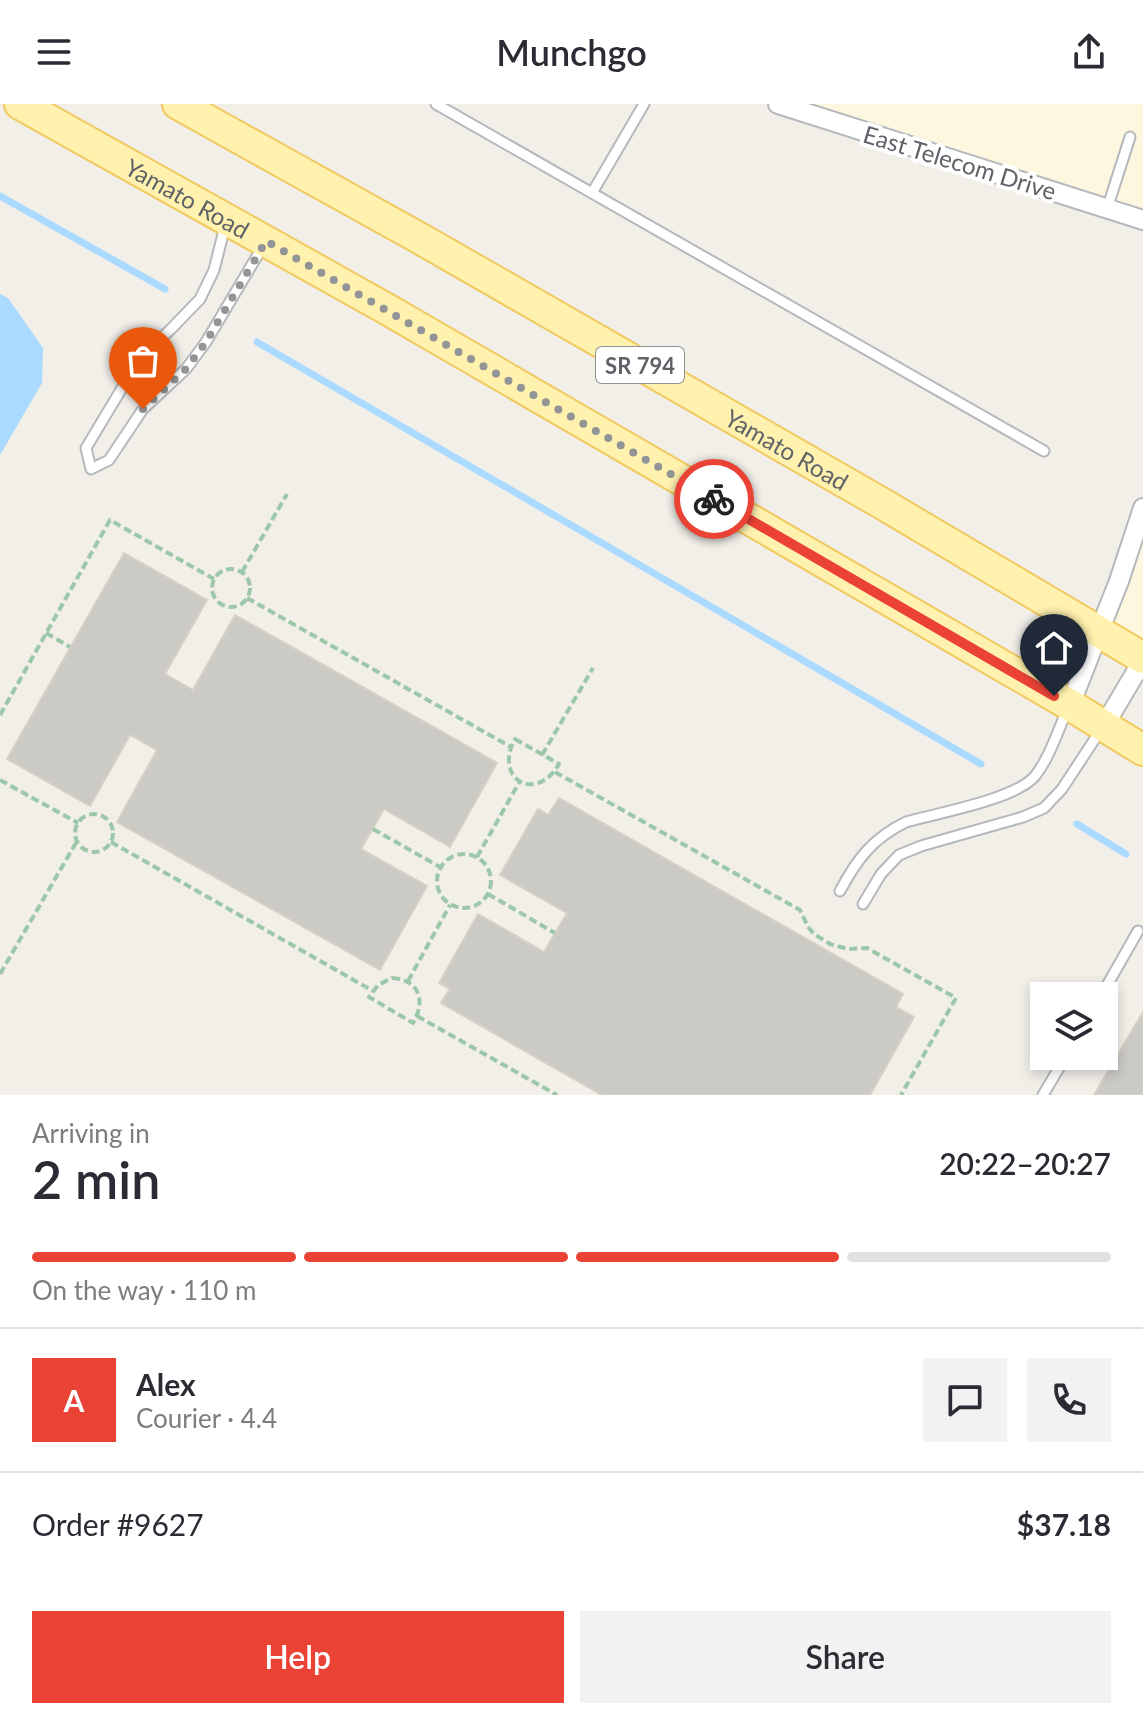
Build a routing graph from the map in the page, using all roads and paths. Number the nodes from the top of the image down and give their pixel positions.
1 (20, 104) edge
2 (178, 104) edge
3 (436, 104) edge
4 (644, 104) edge
5 (778, 104) edge
6 (1130, 137) dead end
7 (592, 193) junction
8 (1107, 209) junction
9 (227, 219) junction
10 (1143, 220) edge
11 (266, 241) junction
12 (1044, 451) dead end
13 (287, 494) dead end
14 (1143, 508) edge
15 (241, 573) junction
16 (214, 579) junction
17 (247, 598) junction
18 (1098, 632) junction
19 (46, 633) junction
20 (70, 647) dead end
21 (1143, 659) edge
22 (593, 668) dead end
23 (1070, 705) junction
24 (0, 715) edge
25 (1104, 726) junction
26 (511, 747) junction
27 (1143, 750) edge
28 (542, 755) junction
29 (555, 772) junction
30 (0, 780) edge
31 (520, 781) junction
32 (78, 823) junction
33 (373, 829) dead end
34 (77, 841) junction
35 (111, 842) junction
36 (477, 857) junction
37 (440, 867) junction
38 (840, 891) dead end
39 (488, 894) junction
40 (863, 904) dead end
41 (450, 905) junction
42 (1138, 931) dead end
43 (555, 933) dead end
44 (0, 974) edge
45 (408, 981) junction
46 (1109, 982) edge
47 (373, 991) junction
48 (417, 1016) junction
49 (1058, 1070) edge
50 (557, 1095) edge
51 (901, 1095) edge
52 (1043, 1095) edge

1 - 9 main road, Yamato Road
2 - 18 main road, Yamato Road / SR 794
3 - 7 lane
4 - 7 lane
5 - 8 street, East Telecom Drive
6 - 8 lane
7 - 12 lane
8 - 10 street, East Telecom Drive
9 - 11 main road, Yamato Road
9 - 11 lane
11 - 23 main road, Yamato Road
13 - 15 path
14 - 18 street
15 - 16 path
15 - 17 path
16 - 17 path
16 - 19 path
17 - 26 path
18 - 21 main road, Yamato Road / SR 794
18 - 23 street
19 - 20 path
19 - 24 path
21 - 25 street
22 - 28 path
23 - 25 main road, Yamato Road
23 - 38 lane
25 - 27 main road, Yamato Road
25 - 40 lane
26 - 28 path
26 - 31 path
28 - 29 path
29 - 31 path
29 - 51 path
30 - 32 path
31 - 36 path
32 - 34 path
32 - 35 path
33 - 37 path
34 - 35 path
34 - 44 path
35 - 47 path
36 - 37 path
36 - 39 path
37 - 41 path
39 - 41 path
39 - 43 path
41 - 45 path
42 - 46 lane
45 - 47 path
45 - 48 path
47 - 48 path
48 - 50 path
49 - 52 lane

